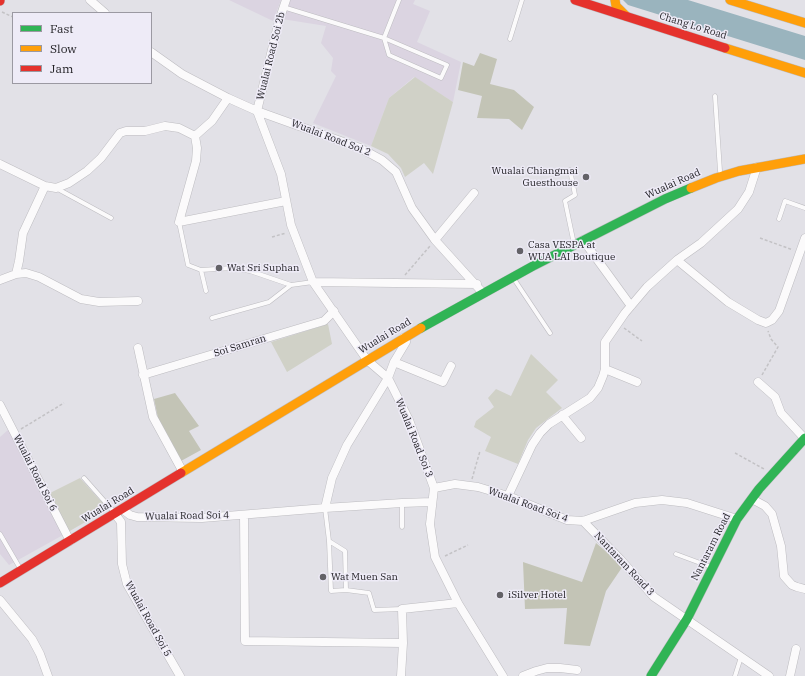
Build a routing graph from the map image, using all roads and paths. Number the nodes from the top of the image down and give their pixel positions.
1 (90, 0) edge
2 (399, 0) edge
3 (522, 0) edge
4 (574, 0) edge
5 (603, 0) edge
6 (615, 0) edge
7 (730, 0) edge
8 (284, 4) edge
9 (589, 4) junction
10 (0, 11) edge
11 (104, 12) edge
12 (12, 17) edge
13 (627, 17) junction
14 (805, 23) edge
15 (384, 38) junction
16 (510, 39) dead end
17 (152, 53) edge
18 (805, 73) edge
19 (715, 96) dead end
20 (228, 98) junction
21 (257, 111) junction
22 (195, 136) junction
23 (805, 159) edge
24 (0, 164) edge
25 (757, 167) junction
26 (570, 170) dead end
27 (720, 171) dead end
28 (45, 186) junction
29 (56, 188) junction
30 (474, 193) dead end
31 (286, 201) junction
32 (805, 208) edge
33 (111, 218) dead end
34 (779, 219) dead end
35 (179, 222) junction
36 (294, 231) junction
37 (272, 237) dead end
38 (760, 238) dead end
39 (805, 238) edge
40 (435, 240) junction
41 (583, 240) junction
42 (574, 244) junction
43 (800, 252) junction
44 (677, 260) junction
45 (201, 270) junction
46 (16, 274) junction
47 (512, 277) junction
48 (0, 280) edge
49 (313, 282) junction
50 (405, 283) junction
51 (477, 284) junction
52 (291, 285) junction
53 (206, 291) dead end
54 (483, 293) junction
55 (138, 301) dead end
56 (631, 306) junction
57 (334, 311) junction
58 (212, 318) dead end
59 (766, 323) junction
60 (618, 324) junction
61 (550, 333) dead end
62 (403, 338) junction
63 (642, 341) dead end
64 (138, 348) dead end
65 (367, 360) junction
66 (394, 362) junction
67 (451, 366) dead end
68 (605, 369) junction
69 (143, 375) junction
70 (388, 378) junction
71 (636, 382) dead end
72 (758, 382) joint
73 (64, 403) dead end
74 (0, 405) edge
75 (562, 415) junction
76 (14, 433) junction
77 (581, 438) dead end
78 (805, 439) edge
79 (480, 451) dead end
80 (735, 453) dead end
81 (183, 472) junction
82 (773, 473) junction
83 (84, 478) dead end
84 (469, 486) junction
85 (434, 488) junction
86 (508, 496) junction
87 (752, 499) junction
88 (431, 502) junction
89 (402, 503) junction
90 (325, 508) junction
91 (119, 511) junction
92 (244, 515) junction
93 (737, 519) junction
94 (583, 521) junction
95 (402, 527) dead end
96 (0, 534) edge
97 (70, 541) junction
98 (329, 541) junction
99 (468, 545) dead end
100 (676, 554) dead end
101 (437, 560) junction
102 (713, 567) junction
103 (21, 570) junction
104 (0, 583) edge
105 (805, 589) edge
106 (346, 590) junction
107 (0, 600) edge
108 (458, 603) junction
109 (402, 609) junction
110 (687, 619) junction
111 (403, 643) junction
112 (796, 649) dead end
113 (741, 656) junction
114 (577, 670) dead end
115 (48, 676) edge
116 (180, 676) edge
117 (401, 676) edge
118 (503, 676) edge
119 (523, 676) edge
120 (651, 676) edge
121 (735, 676) edge
122 (769, 676) edge
123 (790, 676) edge

1 - 11 street
2 - 15 lane
3 - 16 lane
4 - 9 street, Chang Lo Road
5 - 9 street
6 - 13 street
7 - 14 street
8 - 15 lane
8 - 21 street, Wualai Road Soi 2b
9 - 13 street, Chang Lo Road
10 - 12 path
13 - 18 street, Chang Lo Road
15 - 15 lane
17 - 20 street, Wualai Road Soi 2
19 - 27 lane
20 - 21 street, Wualai Road Soi 2
20 - 22 street
21 - 31 street, Wualai Road Soi 3
21 - 40 street, Wualai Road Soi 2
22 - 29 street
22 - 35 street
23 - 25 street, Wualai Road
24 - 28 street
25 - 41 street, Wualai Road
25 - 44 street
26 - 42 lane
28 - 29 street
28 - 46 street
29 - 33 lane
30 - 40 street
31 - 35 street
31 - 36 street, Wualai Road Soi 3
32 - 34 lane
35 - 45 lane
36 - 37 path
36 - 49 street, Wualai Road Soi 3
38 - 43 path
39 - 43 street
40 - 50 path
40 - 51 street, Wualai Road Soi 2
41 - 42 street, Wualai Road
41 - 56 street
42 - 47 street, Wualai Road
43 - 59 street
44 - 56 street
44 - 59 street
45 - 52 lane
45 - 53 lane
46 - 48 street
46 - 55 street
47 - 54 street, Wualai Road
47 - 61 lane
49 - 50 street
49 - 52 lane
49 - 57 street, Wualai Road Soi 3
50 - 51 street
51 - 54 street, Wualai Road Soi 2
52 - 58 lane
54 - 62 street, Wualai Road
56 - 60 street
57 - 65 street, Wualai Road Soi 3
57 - 69 street, Soi Samran
59 - 72 path
60 - 63 path
60 - 68 street
62 - 65 street, Wualai Road
62 - 66 street
64 - 69 street
65 - 70 street, Wualai Road Soi 3
65 - 81 street, Wualai Road
66 - 67 street
66 - 70 street
68 - 71 street
68 - 75 street
69 - 81 street
70 - 85 street, Wualai Road Soi 3
70 - 90 street
72 - 78 street
73 - 76 path
74 - 76 street, Wualai Road Soi 6
75 - 77 street
75 - 86 street
76 - 97 street, Wualai Road Soi 6
78 - 82 street, Nantaram Road
79 - 84 path
80 - 82 path
81 - 91 street, Wualai Road
82 - 87 street, Nantaram Road
83 - 91 lane
84 - 85 street, Wualai Road Soi 4
84 - 86 street, Wualai Road Soi 4
85 - 88 street, Wualai Road Soi 3
86 - 94 street, Wualai Road Soi 4
87 - 93 street, Nantaram Road
87 - 105 street
88 - 89 street, Wualai Road Soi 4
88 - 101 street, Wualai Road Soi 3
89 - 90 street, Wualai Road Soi 4
89 - 95 lane
90 - 92 street, Wualai Road Soi 4
90 - 98 lane
91 - 92 street, Wualai Road Soi 4
91 - 97 street, Wualai Road
91 - 116 street, Wualai Road Soi 5
92 - 111 street
93 - 94 street, Wualai Road Soi 4
93 - 102 street, Nantaram Road
94 - 110 street, Nantaram Road 3
96 - 103 lane
97 - 103 street, Wualai Road
98 - 106 lane
98 - 106 lane
99 - 101 path
100 - 102 lane
101 - 108 street, Wualai Road Soi 3
102 - 110 street, Nantaram Road
103 - 104 street, Wualai Road
106 - 109 lane
107 - 115 street
108 - 109 street
108 - 118 street, Wualai Road Soi 3
109 - 111 street
110 - 113 street, Nantaram Road 3
110 - 120 street, Nantaram Road
111 - 117 street
112 - 123 street
113 - 121 lane
113 - 122 street, Nantaram Road 3
114 - 119 street

